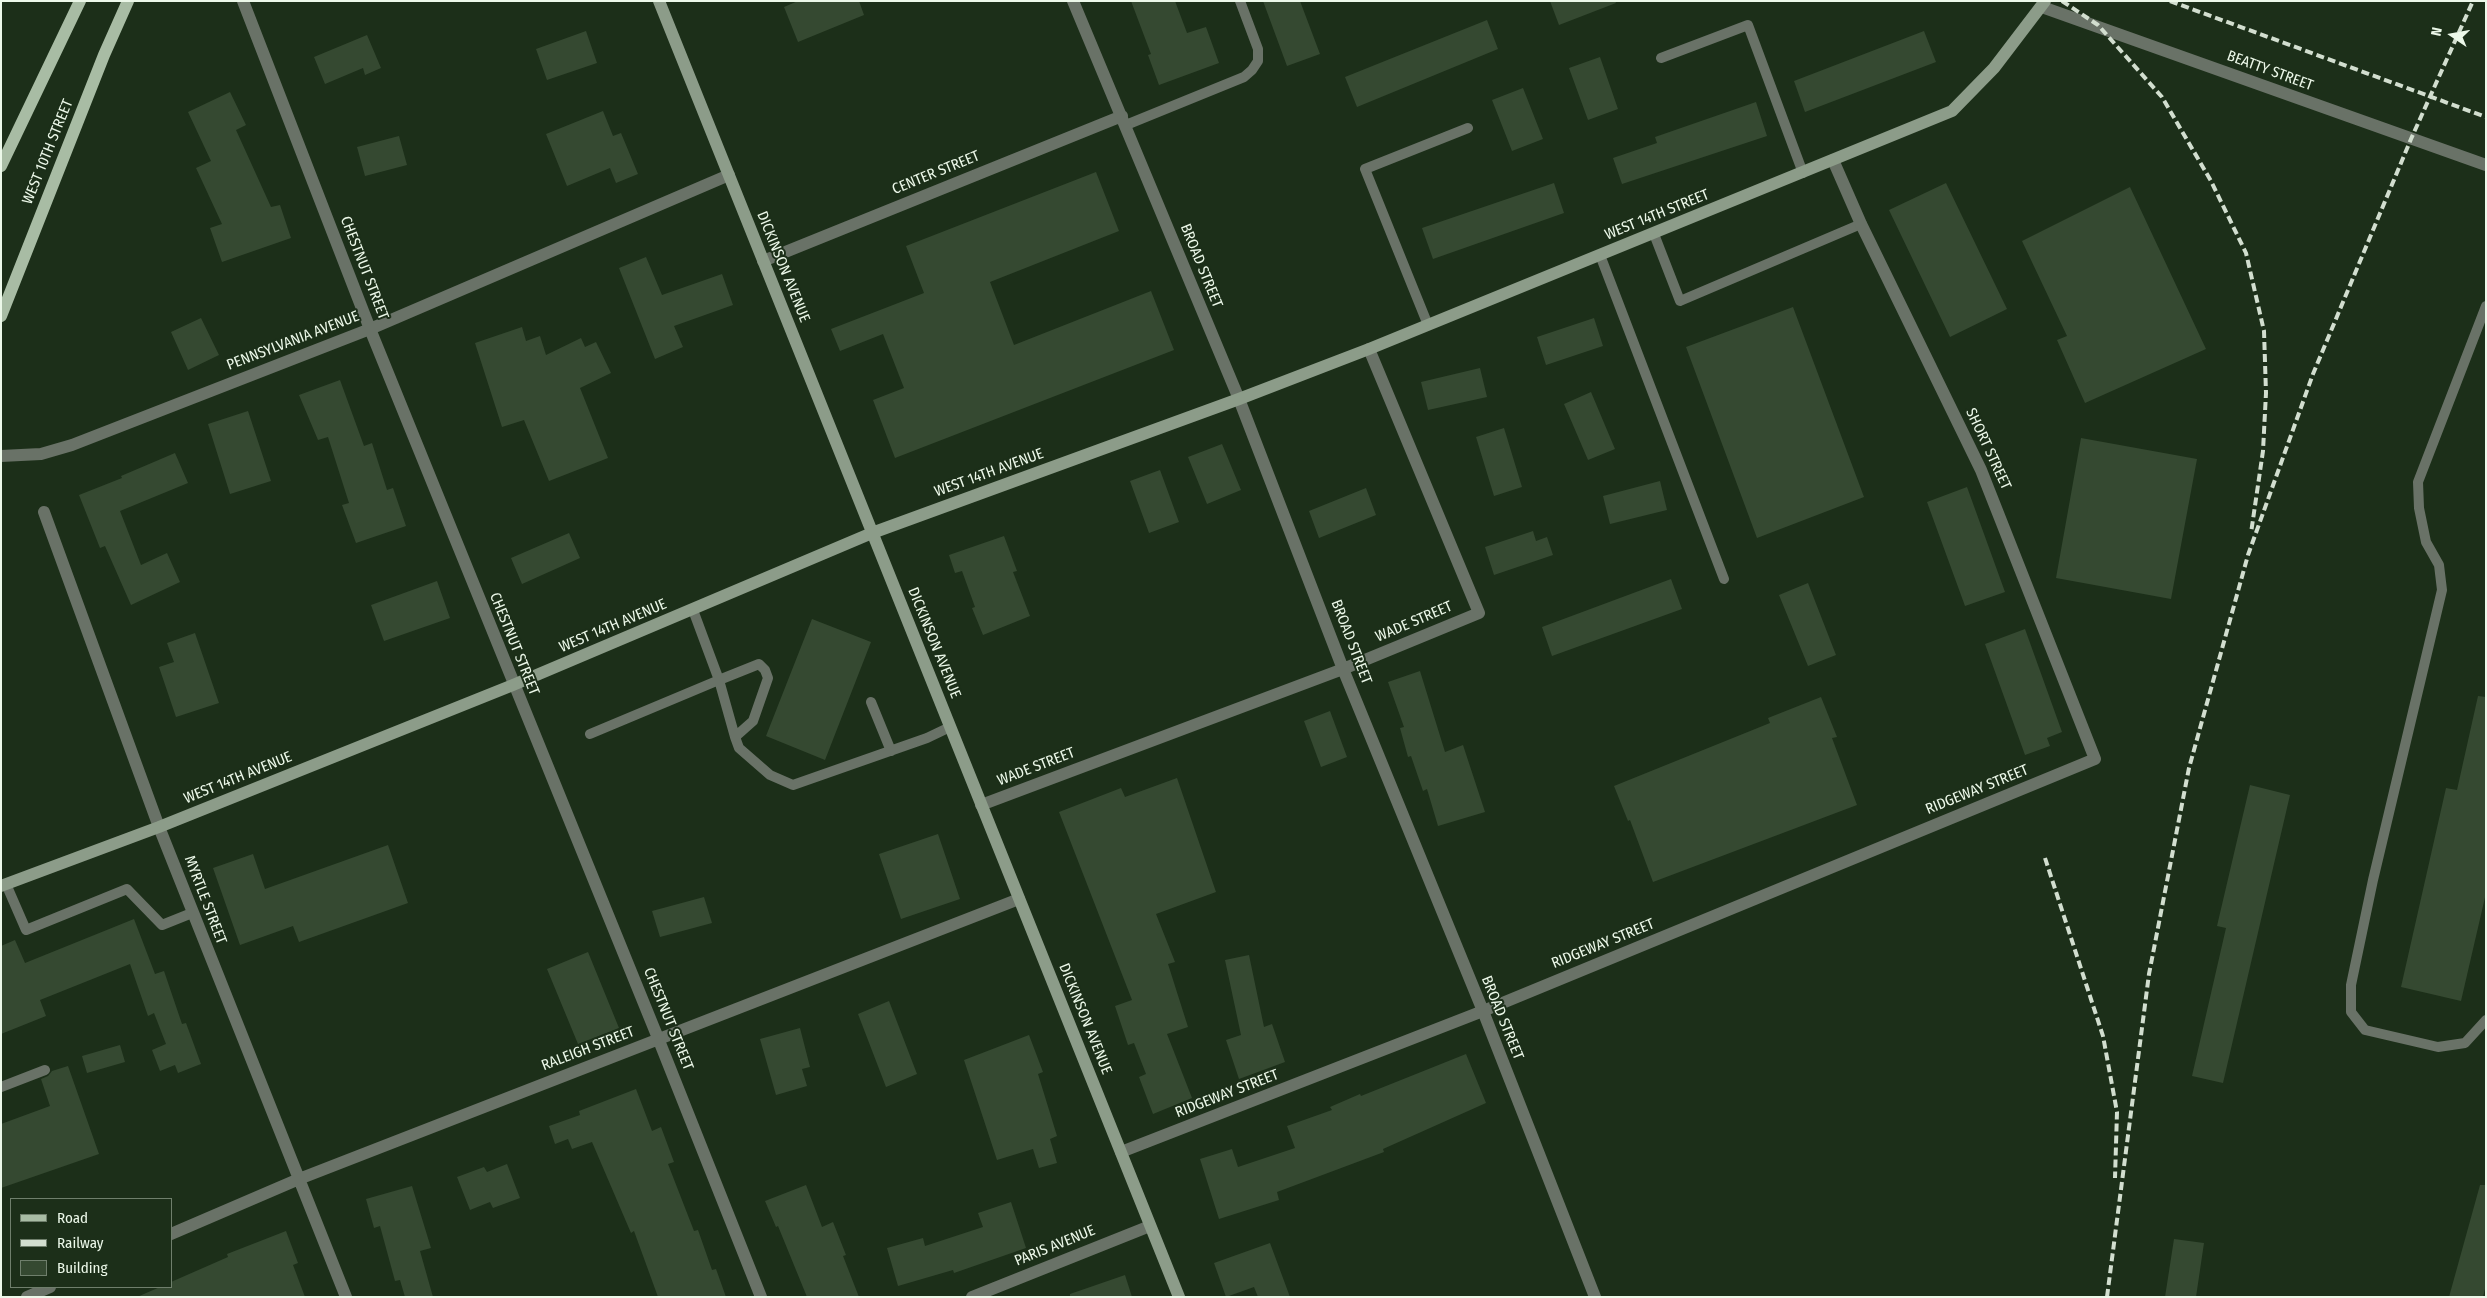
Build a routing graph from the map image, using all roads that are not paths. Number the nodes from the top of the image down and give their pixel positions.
1 (80, 1) edge
2 (128, 1) edge
3 (243, 1) edge
4 (659, 1) edge
5 (1073, 1) edge
6 (1240, 1) edge
7 (2043, 4) edge
8 (1660, 58) dead end
9 (1124, 120) junction
10 (1468, 128) dead end
11 (1833, 160) junction
12 (2486, 165) edge
13 (1, 166) edge
14 (1803, 173) junction
15 (729, 175) junction
16 (1861, 224) junction
17 (1654, 234) junction
18 (1600, 255) junction
19 (763, 261) junction
20 (2486, 306) edge
21 (1, 316) edge
22 (1428, 325) junction
23 (370, 329) junction
24 (1369, 349) junction
25 (1239, 400) junction
26 (1, 456) edge
27 (44, 512) dead end
28 (872, 533) junction
29 (1724, 579) dead end
30 (694, 610) junction
31 (1343, 669) junction
32 (719, 680) junction
33 (513, 686) junction
34 (871, 702) dead end
35 (950, 727) junction
36 (590, 734) dead end
37 (735, 737) junction
38 (891, 751) junction
39 (2095, 759) joint
40 (981, 805) junction
41 (159, 828) junction
42 (3, 885) edge
43 (1019, 899) junction
44 (192, 913) junction
45 (1483, 1011) junction
46 (2486, 1020) edge
47 (658, 1038) junction
48 (45, 1070) dead end
49 (1, 1088) edge
50 (1121, 1152) junction
51 (299, 1179) junction
52 (1150, 1226) junction
53 (172, 1234) edge
54 (48, 1288) edge
55 (27, 1297) edge
56 (346, 1297) edge
57 (761, 1297) edge
58 (972, 1297) edge
59 (1179, 1297) edge
60 (1595, 1297) edge

1 - 13 main road
2 - 21 main road, WEST 10TH STREET
3 - 23 street, CHESTNUT STREET
4 - 15 main road, DICKINSON AVENUE
5 - 9 street, BROAD STREET
6 - 9 lane
7 - 11 main road, WEST 14TH STREET
7 - 12 street, BEATTY STREET
8 - 14 lane
9 - 19 street, CENTER STREET
9 - 25 street, BROAD STREET
10 - 22 lane
11 - 14 main road, WEST 14TH STREET
11 - 16 street, SHORT STREET
14 - 17 main road, WEST 14TH STREET
15 - 19 main road, DICKINSON AVENUE
15 - 23 street, PENNSYLVANIA AVENUE
16 - 17 lane
16 - 39 street, SHORT STREET
17 - 18 main road, WEST 14TH STREET
18 - 22 main road, WEST 14TH STREET
18 - 29 lane
19 - 28 main road, DICKINSON AVENUE
20 - 46 lane
22 - 24 main road, WEST 14TH STREET
23 - 26 street, PENNSYLVANIA AVENUE
23 - 33 street, CHESTNUT STREET
24 - 25 main road, WEST 14TH STREET
24 - 31 street, WADE STREET
25 - 28 main road, WEST 14TH AVENUE
25 - 31 street, BROAD STREET
27 - 41 street, MYRTLE STREET
28 - 30 main road, WEST 14TH AVENUE
28 - 35 main road, DICKINSON AVENUE
30 - 32 lane
30 - 33 main road, WEST 14TH AVENUE
31 - 40 street, WADE STREET
31 - 45 street, BROAD STREET
32 - 36 lane
32 - 37 lane
32 - 37 lane
33 - 41 main road, WEST 14TH AVENUE
33 - 47 street, CHESTNUT STREET
34 - 38 lane
35 - 38 lane
35 - 40 main road, DICKINSON AVENUE
37 - 38 lane
39 - 45 street, RIDGEWAY STREET
40 - 43 main road, DICKINSON AVENUE
41 - 42 main road, WEST 14TH AVENUE
41 - 44 street, MYRTLE STREET
42 - 44 lane
43 - 47 street, RALEIGH STREET
43 - 50 main road, DICKINSON AVENUE
44 - 51 street, MYRTLE STREET
45 - 50 street, RIDGEWAY STREET
45 - 60 street, BROAD STREET
47 - 51 street, RALEIGH STREET
47 - 57 street, CHESTNUT STREET
48 - 49 lane
50 - 52 main road, DICKINSON AVENUE
51 - 53 street, RALEIGH STREET
51 - 56 street, MYRTLE STREET
52 - 58 street, PARIS AVENUE
52 - 59 main road, DICKINSON AVENUE
54 - 55 street

